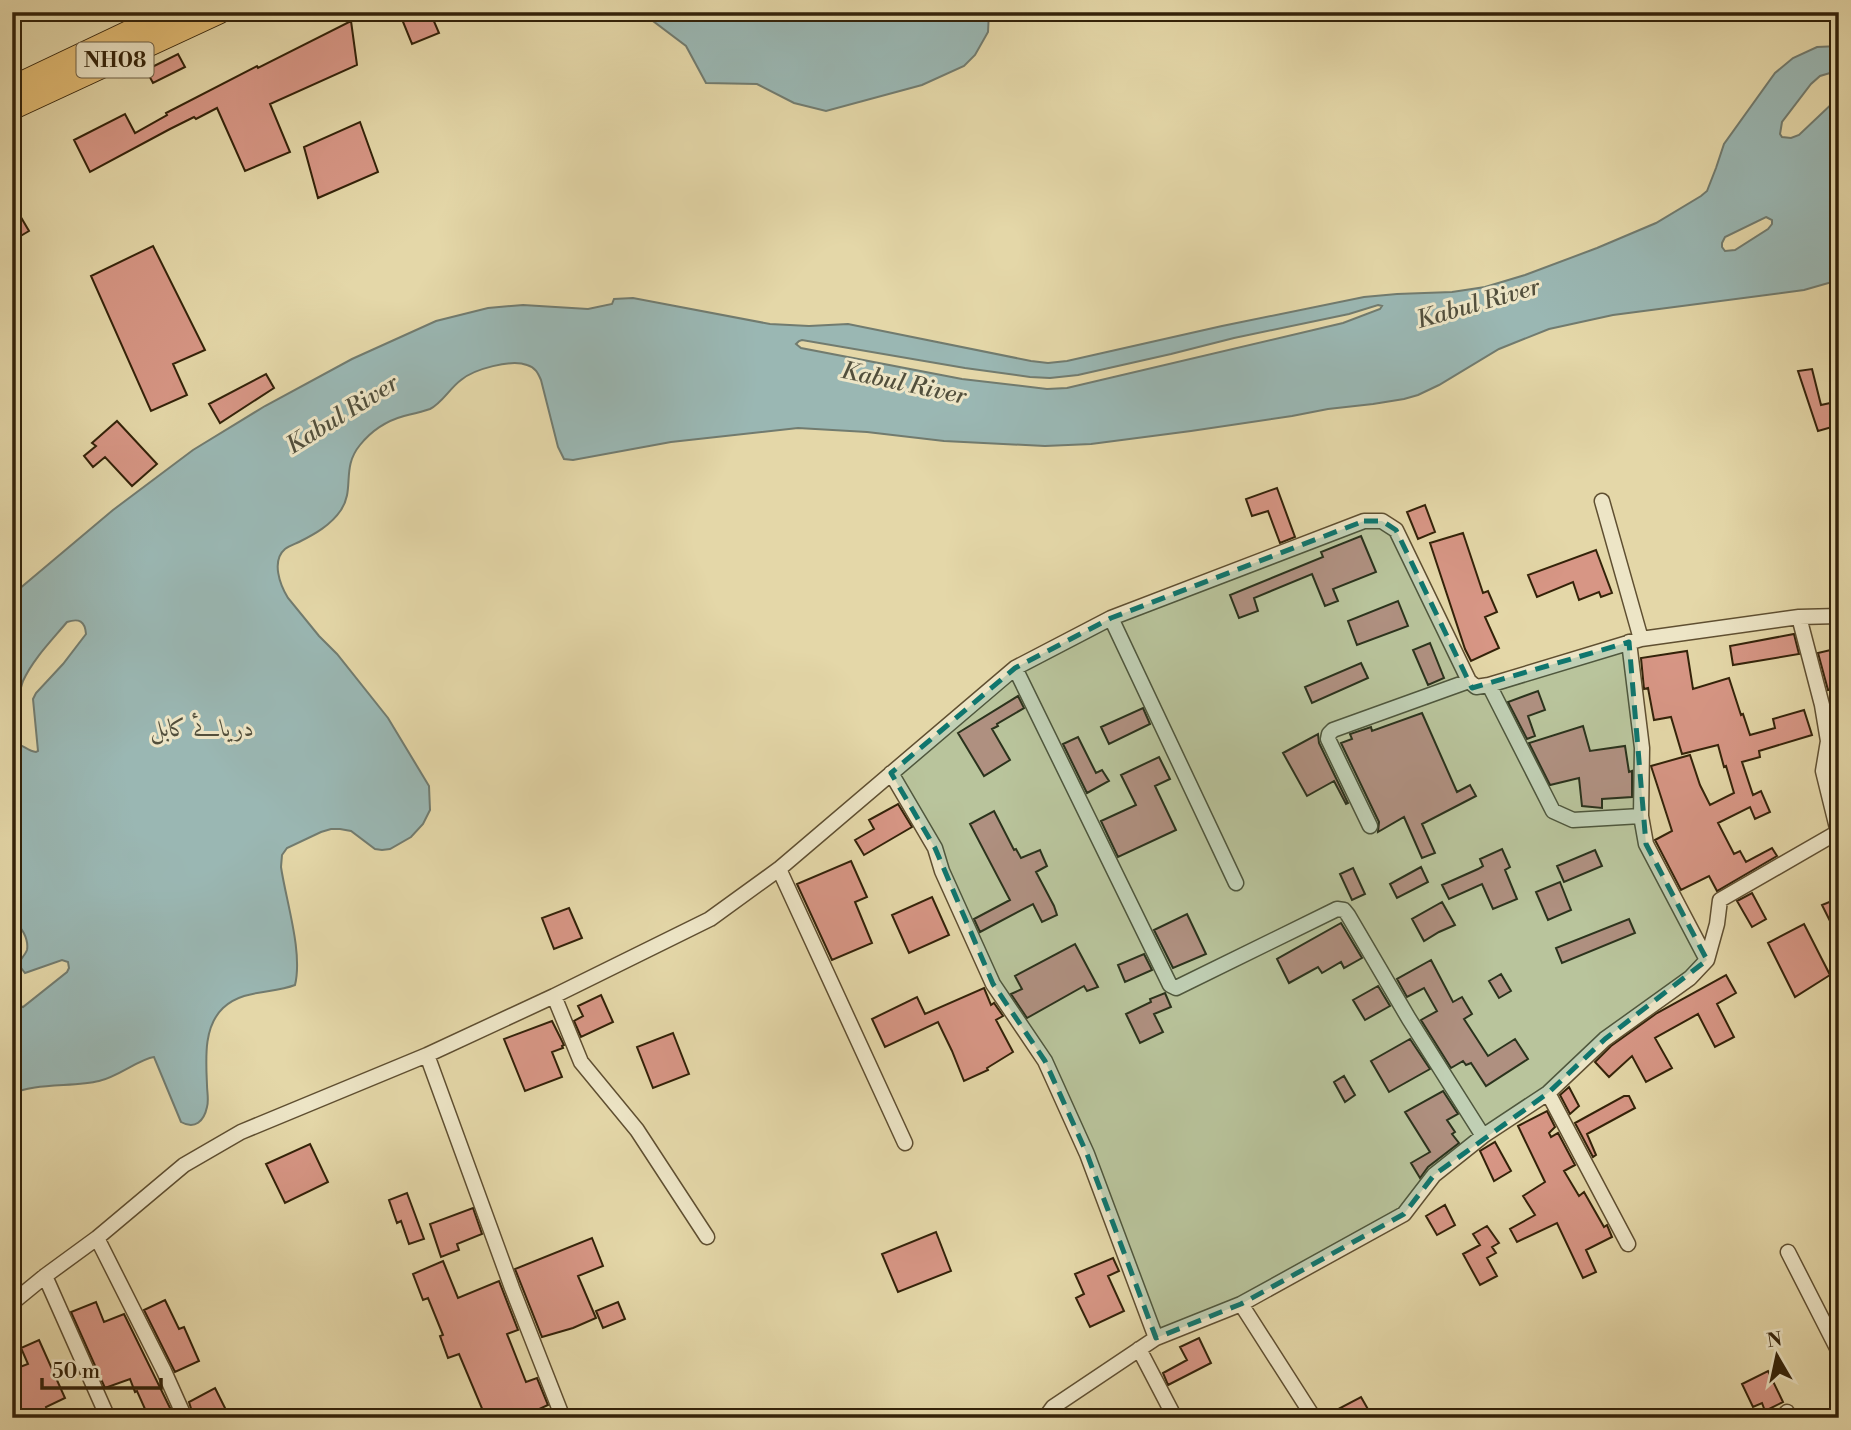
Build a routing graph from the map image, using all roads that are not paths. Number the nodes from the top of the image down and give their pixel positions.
1 (172, 12) edge
2 (219, 12) edge
3 (12, 88) edge
4 (12, 108) edge
5 (1602, 501) dead end
6 (1839, 616) edge
7 (1799, 617) junction
8 (1111, 618) junction
9 (1635, 640) junction
10 (1015, 668) junction
11 (1469, 681) junction
12 (1489, 685) junction
13 (891, 773) junction
14 (1641, 816) junction
15 (1370, 826) dead end
16 (1838, 833) edge
17 (779, 869) junction
18 (1236, 883) dead end
19 (1707, 960) junction
20 (554, 996) junction
21 (427, 1055) junction
22 (1548, 1093) junction
23 (1483, 1136) junction
24 (905, 1143) dead end
25 (707, 1237) dead end
26 (97, 1238) junction
27 (1628, 1244) dead end
28 (1788, 1252) dead end
29 (45, 1276) junction
30 (12, 1303) edge
31 (1241, 1304) junction
32 (1156, 1338) junction
33 (1139, 1349) junction
34 (1839, 1352) edge
35 (108, 1418) edge
36 (185, 1418) edge
37 (564, 1418) edge
38 (1045, 1418) edge
39 (1175, 1418) edge
40 (1314, 1418) edge

1 - 3 highway, NH08
2 - 4 highway, NH08
5 - 9 street
6 - 7 street
7 - 9 street
7 - 16 street
8 - 10 street
8 - 11 street
8 - 18 street
9 - 12 street
9 - 14 street
10 - 13 street
10 - 23 street
11 - 12 street
11 - 15 street
12 - 14 street
13 - 17 street
13 - 32 street
14 - 19 street
16 - 19 street
17 - 20 street
17 - 24 street
19 - 22 street
20 - 21 street
20 - 25 street
21 - 26 street
21 - 37 street
22 - 23 street
22 - 27 street
23 - 31 street
26 - 29 street
26 - 36 street
28 - 34 street
29 - 30 street
29 - 35 street
31 - 32 street
31 - 40 street
32 - 33 street
33 - 38 street
33 - 39 street

